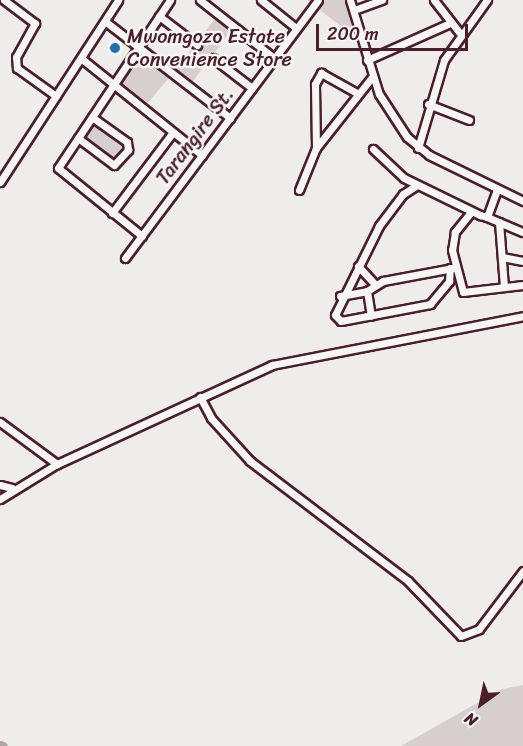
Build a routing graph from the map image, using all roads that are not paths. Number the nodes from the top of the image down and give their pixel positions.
1 (4, 0) edge
2 (118, 0) edge
3 (170, 0) edge
4 (200, 0) edge
5 (261, 0) edge
6 (350, 0) edge
7 (382, 0) edge
8 (434, 0) edge
9 (487, 0) edge
10 (316, 3) edge
11 (354, 10) junction
12 (159, 16) junction
13 (106, 22) junction
14 (448, 24) junction
15 (296, 28) junction
16 (459, 32) junction
17 (197, 45) dead end
18 (139, 47) junction
19 (213, 58) dead end
20 (274, 58) junction
21 (82, 59) junction
22 (368, 60) junction
23 (372, 77) junction
24 (115, 84) junction
25 (252, 88) junction
26 (357, 93) junction
27 (56, 96) junction
28 (428, 104) junction
29 (92, 117) junction
30 (230, 118) junction
31 (469, 120) dead end
32 (172, 132) junction
33 (78, 138) junction
34 (316, 148) junction
35 (418, 148) junction
36 (373, 149) dead end
37 (202, 155) junction
38 (0, 182) edge
39 (417, 185) junction
40 (497, 189) junction
41 (299, 190) dead end
42 (523, 201) edge
43 (458, 206) junction
44 (471, 212) junction
45 (112, 213) junction
46 (487, 217) junction
47 (499, 222) junction
48 (460, 224) junction
49 (523, 232) edge
50 (142, 236) junction
51 (502, 257) junction
52 (125, 258) dead end
53 (523, 261) edge
54 (358, 267) junction
55 (452, 268) junction
56 (375, 284) junction
57 (523, 285) edge
58 (504, 286) junction
59 (368, 291) junction
60 (340, 296) junction
61 (371, 316) junction
62 (523, 316) edge
63 (200, 398) junction
64 (0, 422) edge
65 (49, 461) junction
66 (57, 464) junction
67 (47, 469) junction
68 (0, 485) edge
69 (12, 488) junction
70 (0, 499) edge
71 (523, 572) edge

1 - 27 street
2 - 13 street
3 - 12 street
4 - 20 street
5 - 15 street
6 - 11 street
7 - 11 street
8 - 14 street
9 - 16 street
10 - 15 street, Tarangire St.
11 - 22 street
12 - 17 street
12 - 18 street
13 - 18 street
13 - 21 street
14 - 16 street
14 - 22 street
15 - 20 street, Tarangire St.
16 - 28 street
18 - 24 street
18 - 30 street
19 - 25 street
20 - 25 street, Tarangire St.
21 - 24 street
21 - 27 street
22 - 23 street
23 - 26 street
23 - 35 street
24 - 29 street
24 - 32 street
25 - 30 street, Tarangire St.
26 - 34 street
26 - 34 street
27 - 38 street
28 - 31 street
28 - 35 street
29 - 33 street
29 - 33 street
30 - 37 street, Tarangire St.
32 - 37 street
32 - 45 street
33 - 45 street
34 - 41 street
35 - 40 street
36 - 39 street
37 - 50 street, Tarangire St.
39 - 43 street
39 - 54 street
40 - 42 street
40 - 46 street
43 - 44 street
43 - 48 street
44 - 46 street
44 - 48 street
45 - 50 street
46 - 47 street
47 - 49 street
47 - 51 street
48 - 55 street
50 - 52 street, Tarangire St.
51 - 53 street
51 - 58 street
54 - 56 street
54 - 60 street
55 - 56 street
55 - 58 street
55 - 61 street
56 - 59 street
57 - 58 street
59 - 60 street
59 - 61 street
60 - 61 street
62 - 63 street
63 - 66 street
63 - 71 street
64 - 65 street
65 - 66 street
65 - 67 street
66 - 67 street
67 - 69 street
68 - 69 street
69 - 70 street

